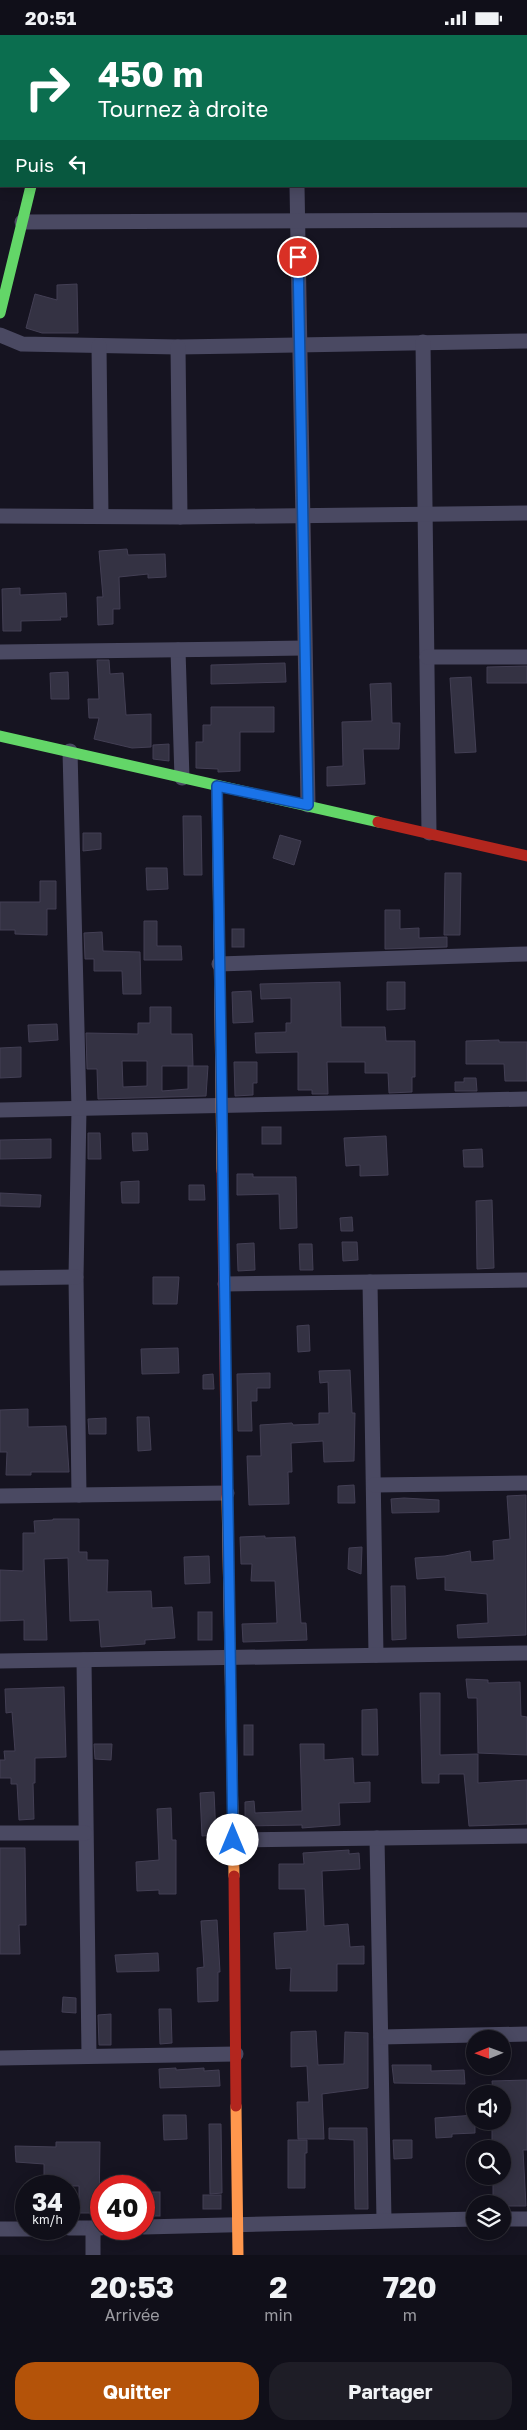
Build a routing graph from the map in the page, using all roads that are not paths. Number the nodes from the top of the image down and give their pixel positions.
1 (31, 187) edge
2 (297, 187) edge
3 (527, 220) edge
4 (298, 221) junction
5 (22, 222) junction
6 (0, 313) edge
7 (0, 335) edge
8 (527, 341) edge
9 (423, 342) junction
10 (99, 345) junction
11 (300, 345) junction
12 (178, 347) junction
13 (527, 513) edge
14 (425, 514) junction
15 (302, 515) junction
16 (0, 516) edge
17 (101, 516) junction
18 (180, 517) junction
19 (304, 648) junction
20 (178, 650) junction
21 (0, 652) edge
22 (427, 657) junction
23 (527, 657) edge
24 (0, 735) edge
25 (70, 751) junction
26 (182, 778) junction
27 (217, 786) junction
28 (308, 805) junction
29 (429, 833) junction
30 (527, 856) edge
31 (527, 954) edge
32 (218, 964) junction
33 (527, 1099) edge
34 (222, 1104) junction
35 (79, 1109) junction
36 (0, 1110) edge
37 (76, 1277) junction
38 (0, 1278) edge
39 (527, 1280) edge
40 (370, 1282) junction
41 (225, 1284) junction
42 (527, 1483) edge
43 (374, 1485) junction
44 (227, 1493) junction
45 (79, 1495) junction
46 (0, 1496) edge
47 (527, 1653) edge
48 (376, 1655) junction
49 (232, 1658) junction
50 (84, 1660) junction
51 (0, 1661) edge
52 (0, 1833) edge
53 (85, 1833) junction
54 (527, 1836) edge
55 (377, 1838) junction
56 (233, 1840) junction
57 (527, 2034) edge
58 (381, 2037) junction
59 (236, 2054) junction
60 (89, 2056) junction
61 (0, 2058) edge
62 (466, 2219) edge
63 (511, 2219) edge
64 (527, 2219) edge
65 (384, 2220) junction
66 (237, 2225) junction
67 (155, 2227) edge
68 (0, 2229) edge
69 (15, 2229) edge
70 (95, 2240) edge
71 (93, 2255) edge
72 (238, 2255) edge

1 - 5 street
2 - 4 street
3 - 4 street
4 - 5 street
4 - 11 street
5 - 6 street
7 - 10 street
8 - 9 street
9 - 11 street
9 - 14 street
10 - 12 street
10 - 17 street
11 - 12 street
11 - 15 street
12 - 18 street
13 - 14 street
14 - 15 street
14 - 22 street
15 - 18 street
15 - 19 street
16 - 17 street
17 - 18 street
19 - 20 street
19 - 28 street
20 - 21 street
20 - 26 street
22 - 23 street
22 - 29 street
24 - 25 street
25 - 26 street
25 - 35 street
26 - 27 street
27 - 28 street
27 - 32 street
28 - 29 street
29 - 30 street
31 - 32 street
32 - 34 street
33 - 34 street
34 - 35 street
34 - 41 street
35 - 36 street
35 - 37 street
37 - 38 street
37 - 45 street
39 - 40 street
40 - 41 street
40 - 43 street
41 - 44 street
42 - 43 street
43 - 48 street
44 - 45 street
44 - 49 street
45 - 46 street
47 - 48 street
48 - 49 street
49 - 50 street
49 - 56 street
50 - 51 street
50 - 53 street
52 - 53 street
53 - 60 street
54 - 55 street
55 - 56 street
55 - 58 street
56 - 59 street
57 - 58 street
58 - 65 street
59 - 60 street
59 - 66 street
60 - 61 street
62 - 65 street
63 - 64 street
65 - 66 street
66 - 67 street
66 - 72 street
68 - 69 street
70 - 71 street

